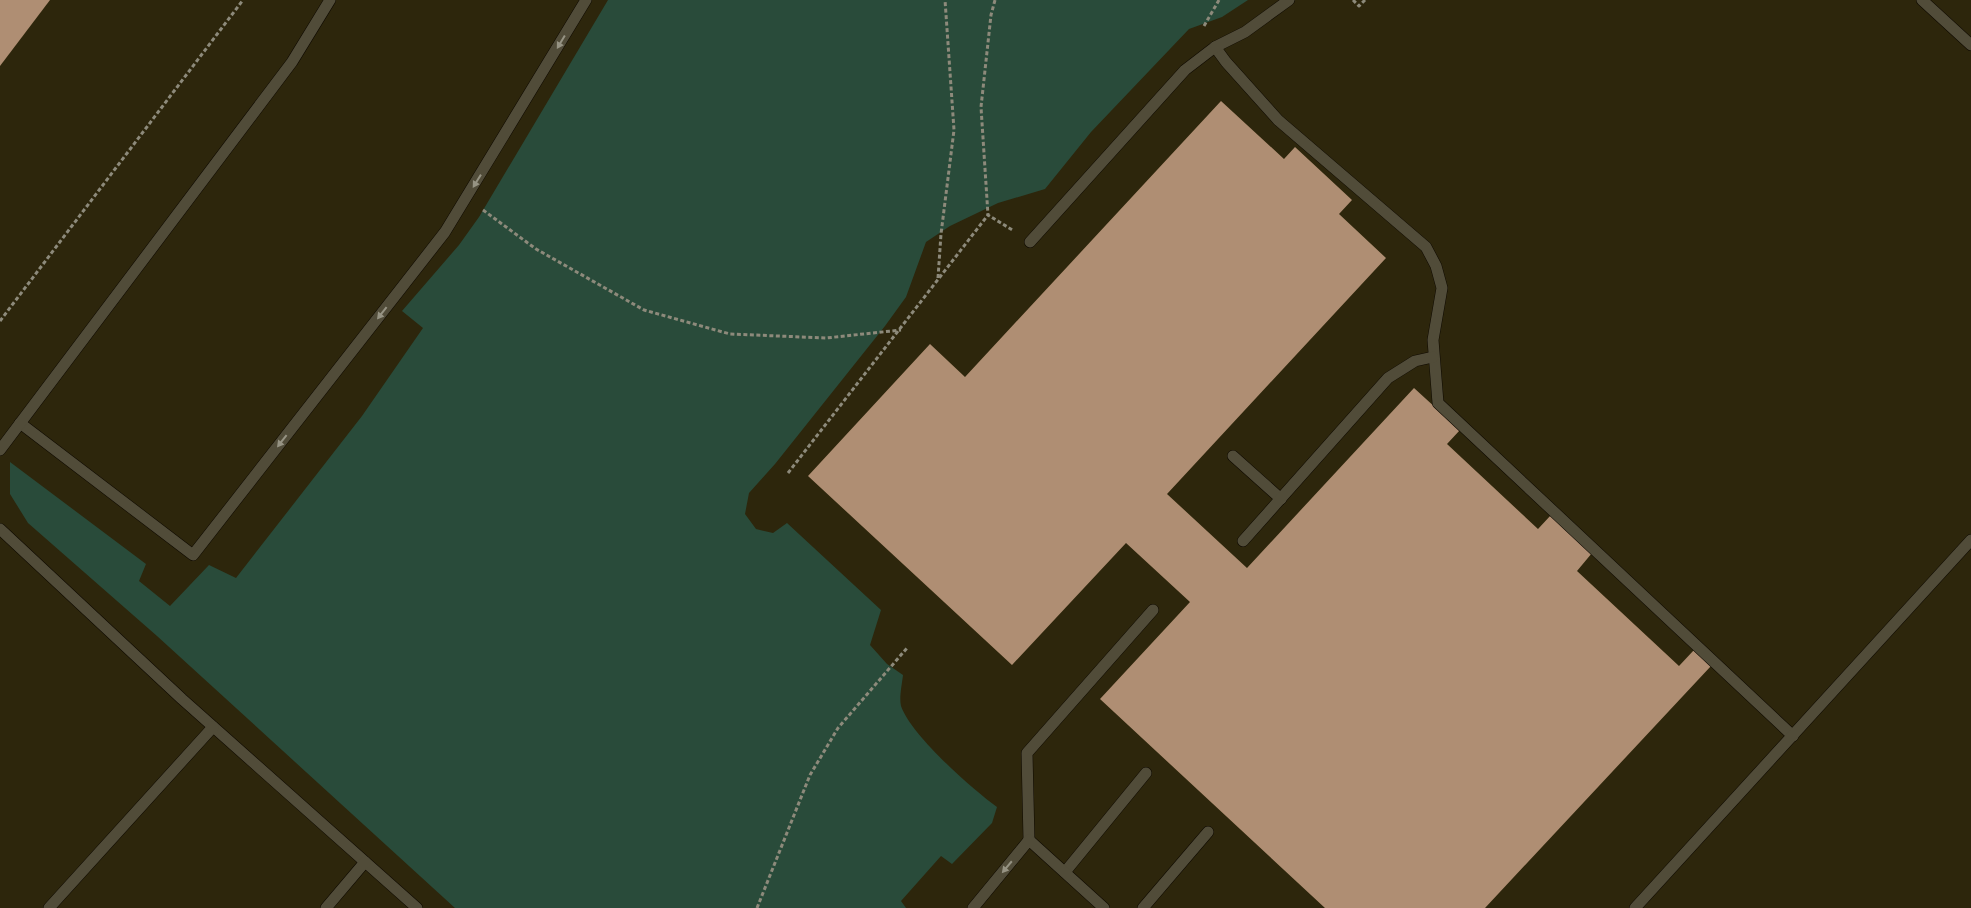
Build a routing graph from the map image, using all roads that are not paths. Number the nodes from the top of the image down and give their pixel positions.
1 (330, 0) edge
2 (586, 0) edge
3 (1289, 0) edge
4 (1922, 0) edge
5 (1971, 45) edge
6 (1215, 47) junction
7 (1030, 242) road end
8 (1434, 357) junction
9 (20, 424) junction
10 (0, 450) edge
11 (1233, 456) dead end
12 (1280, 499) junction
13 (0, 529) edge
14 (1971, 540) edge
15 (1244, 541) dead end
16 (1153, 610) dead end
17 (214, 727) junction
18 (1793, 736) junction
19 (1146, 773) dead end
20 (1208, 832) dead end
21 (1030, 840) junction
22 (365, 862) junction
23 (1064, 872) junction
24 (49, 908) edge
25 (326, 908) edge
26 (417, 908) edge
27 (973, 908) edge
28 (1104, 908) edge
29 (1143, 908) edge
30 (1635, 908) edge

1 - 9 lane
2 -> 9 lane
3 - 6 lane
4 - 5 lane
6 - 7 lane
6 - 8 lane
8 - 12 lane
8 - 18 lane
9 - 10 lane
11 - 12 lane
12 - 15 lane
13 - 17 lane
14 - 18 lane
16 - 21 lane
17 - 22 lane
17 - 24 lane
18 - 30 lane
19 - 23 lane
20 - 29 lane
21 - 23 lane
21 -> 27 lane
22 - 25 lane
22 - 26 lane
23 - 28 lane

